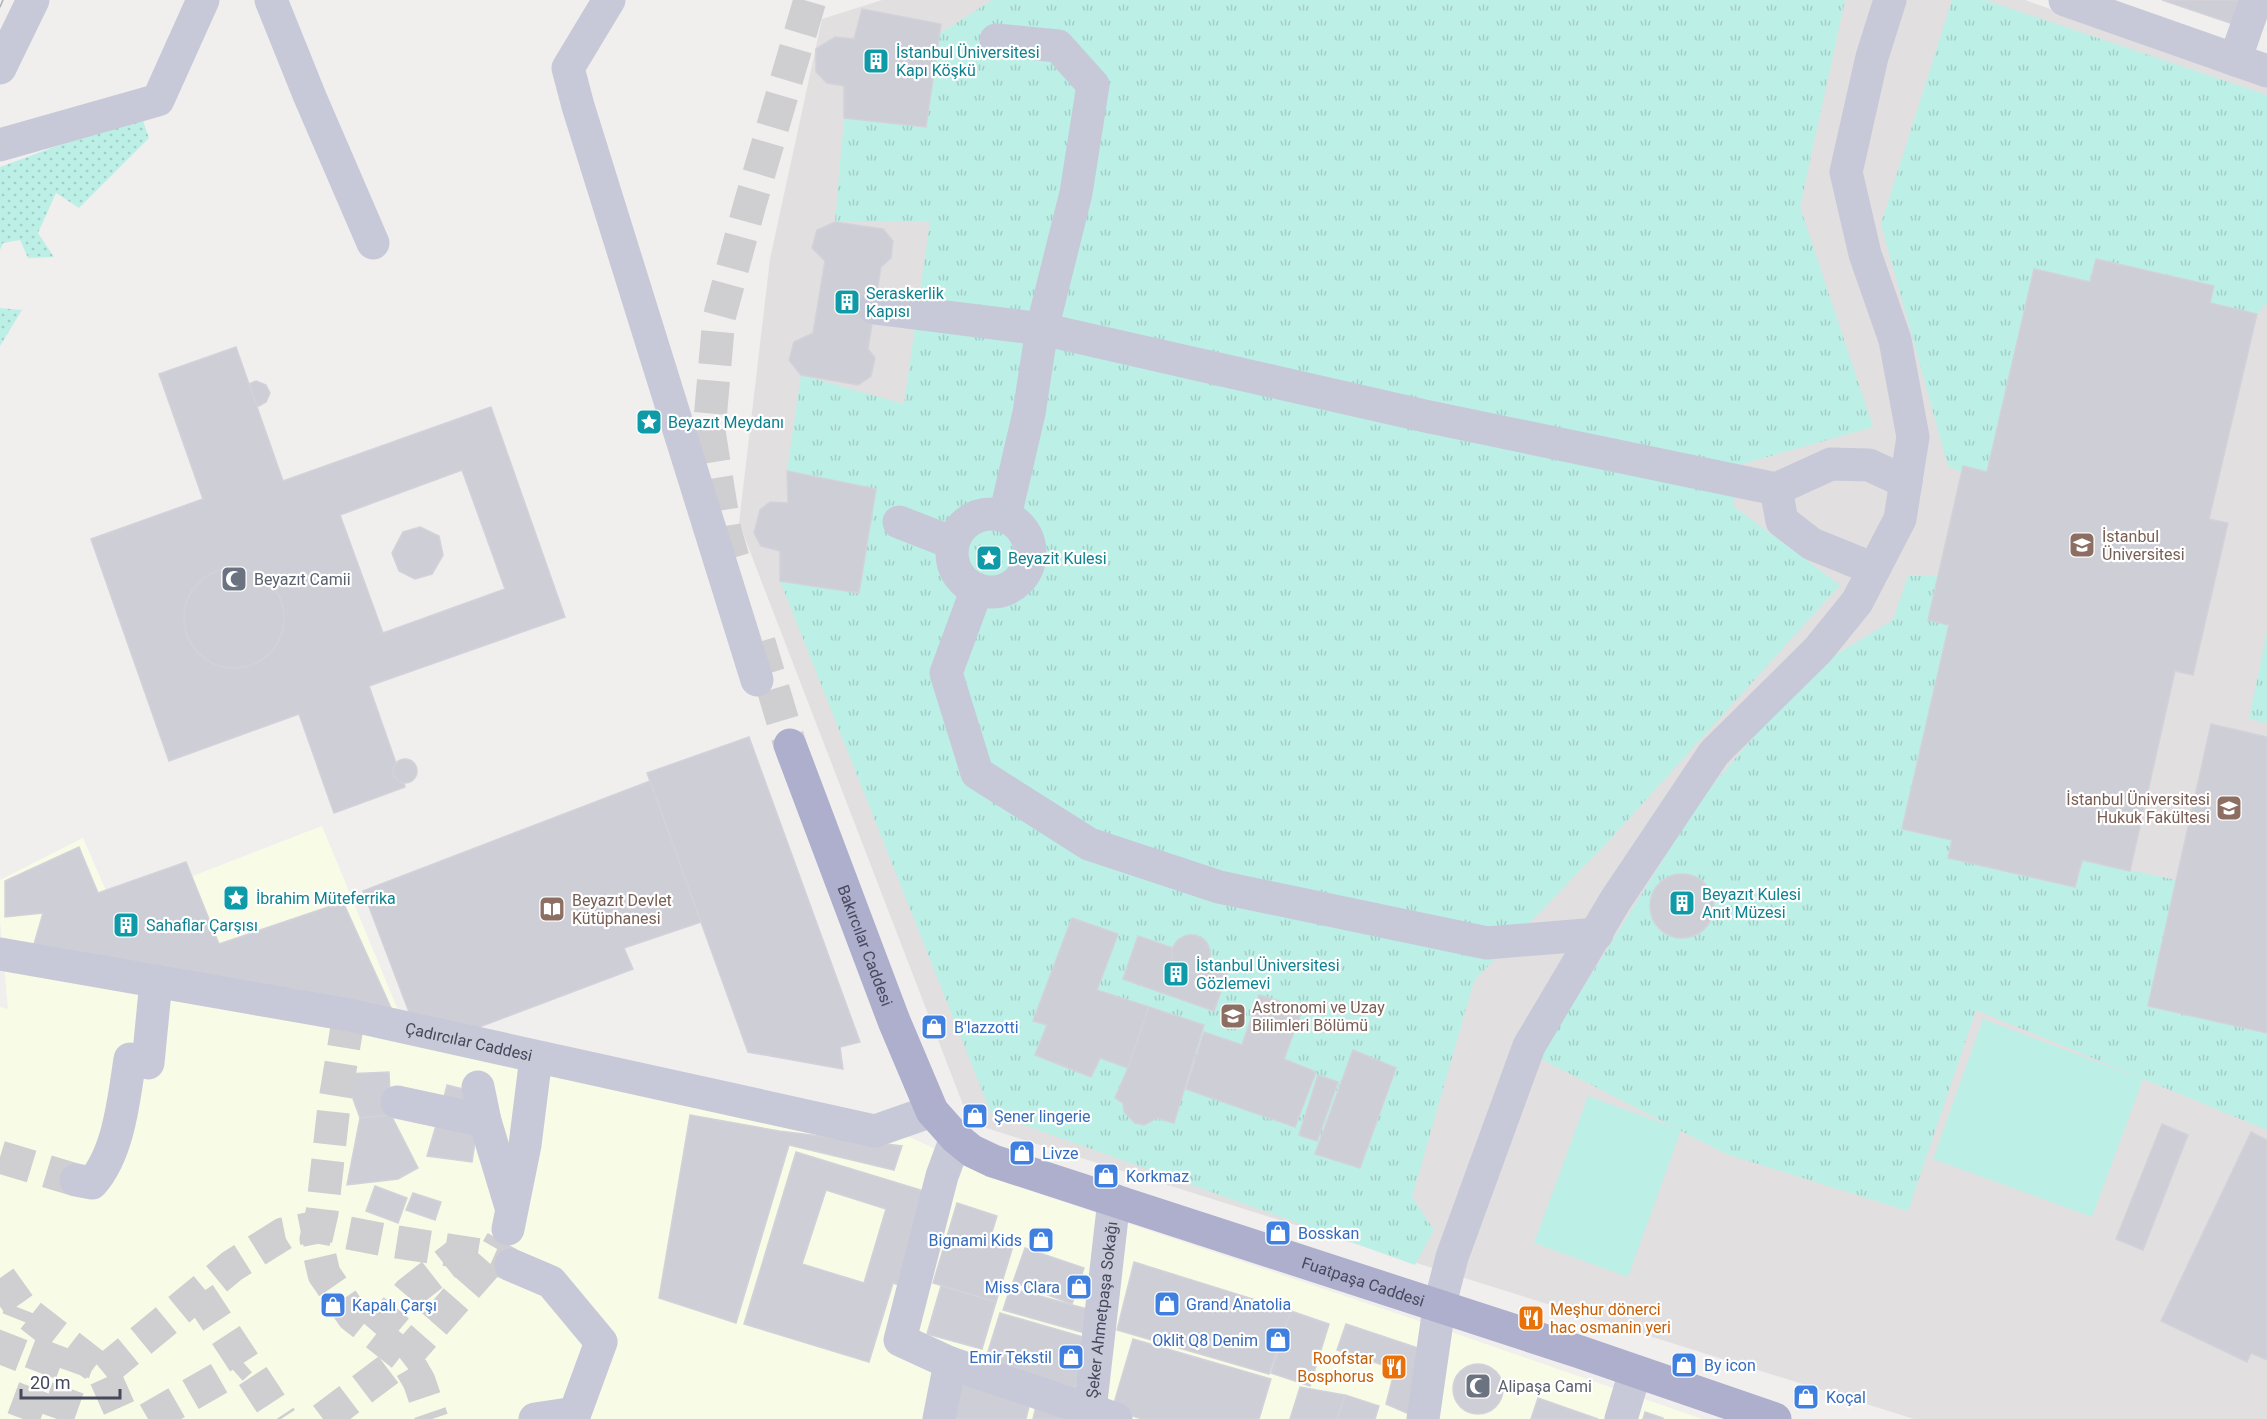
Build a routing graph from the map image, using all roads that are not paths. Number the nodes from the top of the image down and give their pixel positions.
1 (33, 0) edge
2 (203, 0) edge
3 (271, 0) edge
4 (609, 0) edge
5 (1890, 0) edge
6 (2065, 0) edge
7 (2256, 0) edge
8 (996, 40) dead end
9 (2235, 60) junction
10 (0, 68) edge
11 (2267, 71) edge
12 (0, 145) edge
13 (373, 243) dead end
14 (874, 308) dead end
15 (1042, 329) junction
16 (1906, 482) junction
17 (1776, 489) junction
18 (1005, 516) junction
19 (899, 522) dead end
20 (953, 543) junction
21 (1874, 569) junction
22 (977, 589) junction
23 (757, 680) dead end
24 (790, 745) tunnel mouth
25 (1597, 934) junction
26 (0, 954) edge
27 (156, 981) junction
28 (536, 1057) junction
29 (478, 1087) dead end
30 (397, 1102) dead end
31 (932, 1111) junction
32 (485, 1121) junction
33 (956, 1138) junction
34 (76, 1180) tunnel mouth
35 (1114, 1200) junction
36 (511, 1265) tunnel mouth
37 (1439, 1308) junction
38 (950, 1363) junction
39 (1635, 1372) junction
40 (1099, 1416) edge
41 (1757, 1416) edge
42 (536, 1419) edge
43 (939, 1419) edge
44 (1422, 1419) edge
45 (1621, 1419) edge

1 - 10 street
2 - 12 street
3 - 13 street
4 - 23 street
5 - 16 street
6 - 9 street
7 - 9 street
8 - 15 street
9 - 11 street
14 - 15 street
15 - 17 street
15 - 18 street
16 - 17 street
16 - 21 street
17 - 21 street
18 - 20 street
18 - 22 street
19 - 20 street
20 - 22 street
21 - 25 street
22 - 25 street
24 - 31 main road, Bakırcılar Caddesi
25 - 37 street
26 - 27 street, Çadırcılar Caddesi
27 - 28 street, Çadırcılar Caddesi
27 - 34 street
28 - 31 street, Çadırcılar Caddesi
28 - 32 street
29 - 32 street
30 - 32 street
31 - 33 main road, Bakırcılar Caddesi
33 - 35 main road, Fuatpaşa Caddesi
33 - 38 street
35 - 37 main road, Fuatpaşa Caddesi
35 - 40 street, Şeker Ahmetpaşa Sokağı
36 - 42 street
37 - 39 main road, Fuatpaşa Caddesi
37 - 44 street
38 - 40 street
38 - 43 street
39 - 41 main road, Fuatpaşa Caddesi
39 - 45 street

